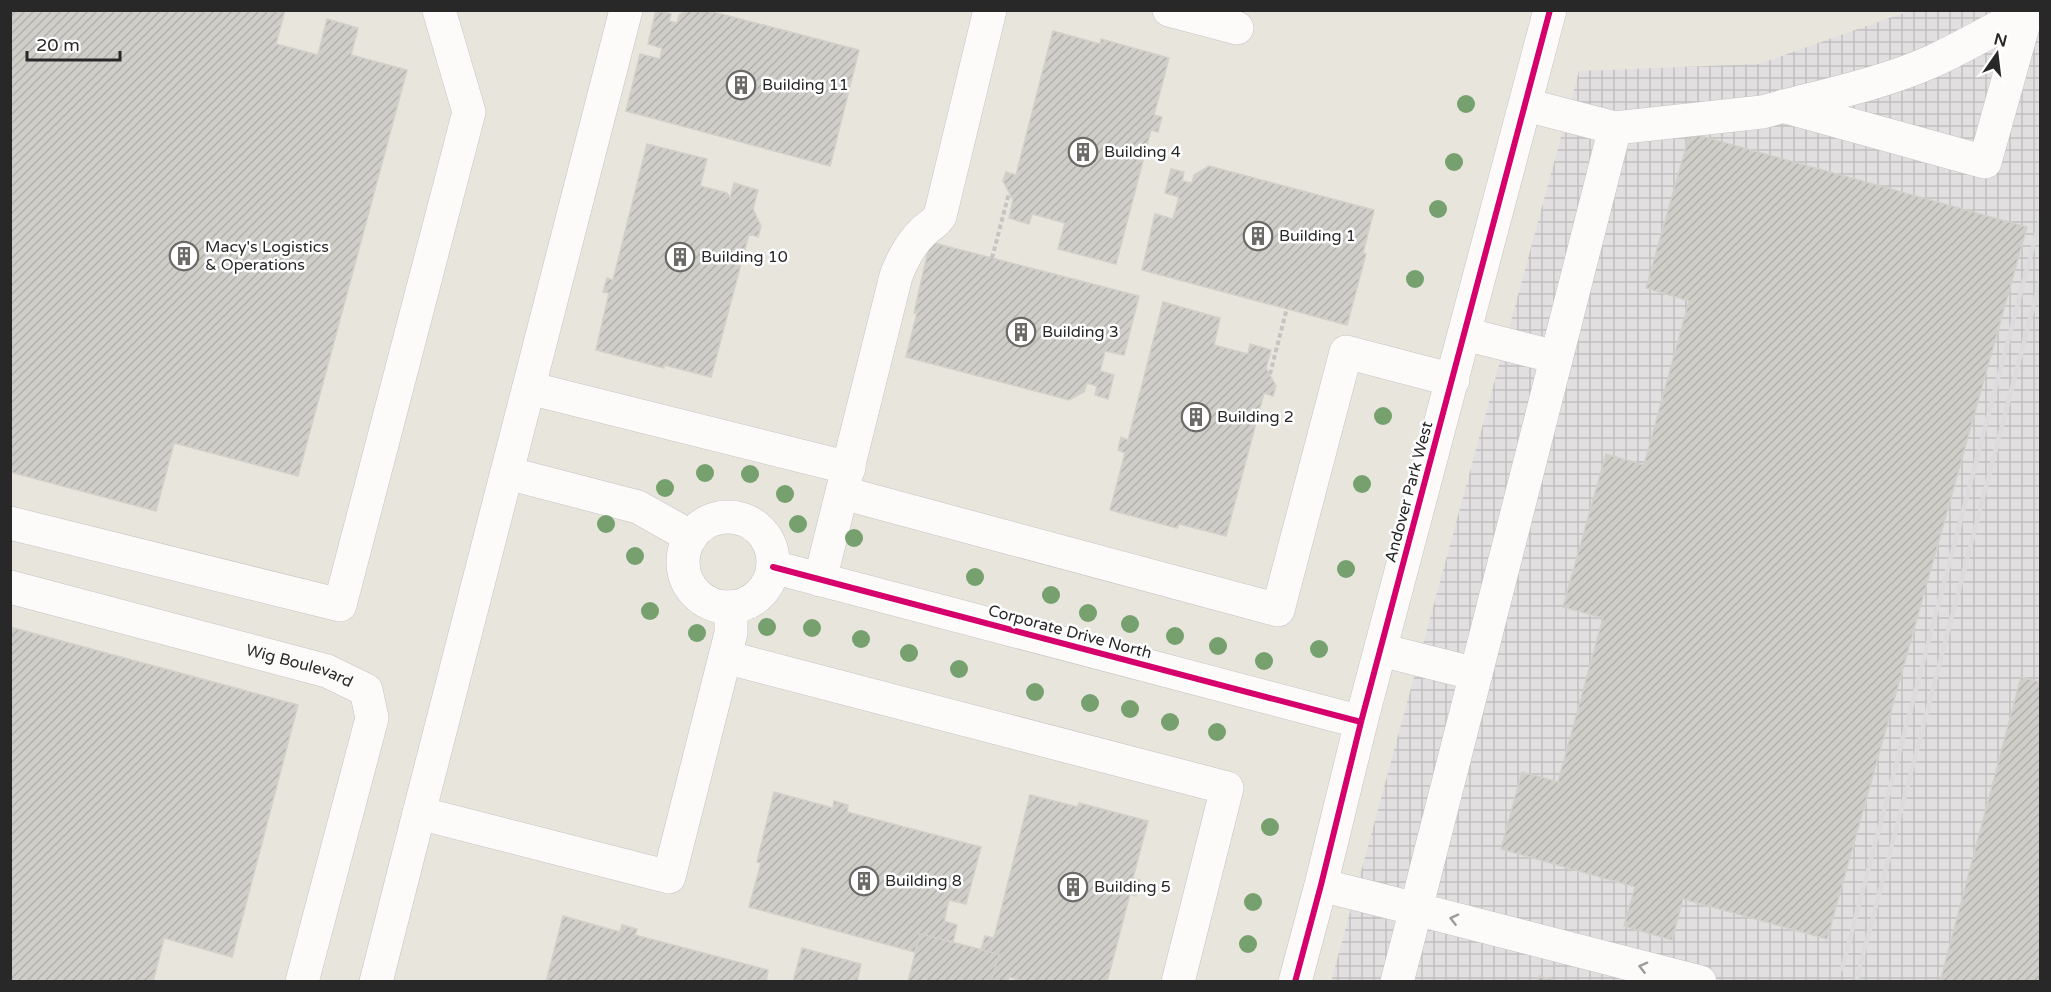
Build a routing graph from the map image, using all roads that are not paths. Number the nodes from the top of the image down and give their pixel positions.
1 (439, 10) edge
2 (626, 10) edge
3 (990, 10) edge
4 (1169, 10) edge
5 (1550, 10) edge
6 (1237, 28) dead end
7 (1526, 105) junction
8 (1783, 106) junction
9 (1615, 128) junction
10 (1465, 334) junction
11 (1556, 357) junction
12 (1453, 380) junction
13 (529, 388) junction
14 (507, 473) junction
15 (846, 480) junction
16 (10, 523) edge
17 (691, 537) junction
18 (773, 567) junction
19 (820, 580) junction
20 (10, 587) edge
21 (731, 607) junction
22 (1381, 650) junction
23 (725, 657) junction
24 (1476, 674) junction
25 (1361, 722) junction
26 (420, 813) junction
27 (1322, 885) junction
28 (1416, 909) junction
29 (302, 981) edge
30 (376, 981) edge
31 (1178, 981) edge
32 (1295, 981) edge
33 (1397, 981) edge
34 (1700, 981) edge

1 - 16 street
2 - 13 street
3 - 15 street
4 - 6 street
5 - 7 street, Andover Park West
7 - 9 street
7 - 10 street, Andover Park West
8 - 8 street
8 - 9 street
9 - 11 street
10 - 11 street
10 - 12 street, Andover Park West
11 - 24 street
12 - 15 street
12 - 22 street, Andover Park West
13 - 14 street
13 - 15 street
14 - 17 street
14 - 26 street
15 - 19 street
17 - 18 street
17 - 21 street
18 - 19 street, Corporate Drive North
18 - 21 street
19 - 25 street, Corporate Drive North
20 - 29 street, Wig Boulevard
21 - 23 street
22 - 24 street
22 - 25 street, Andover Park West
23 - 26 street
23 - 31 street
24 - 28 street
25 - 27 street, Andover Park West
26 - 30 street
27 - 28 street
27 - 32 street, Andover Park West
28 - 33 street
34 -> 28 street

